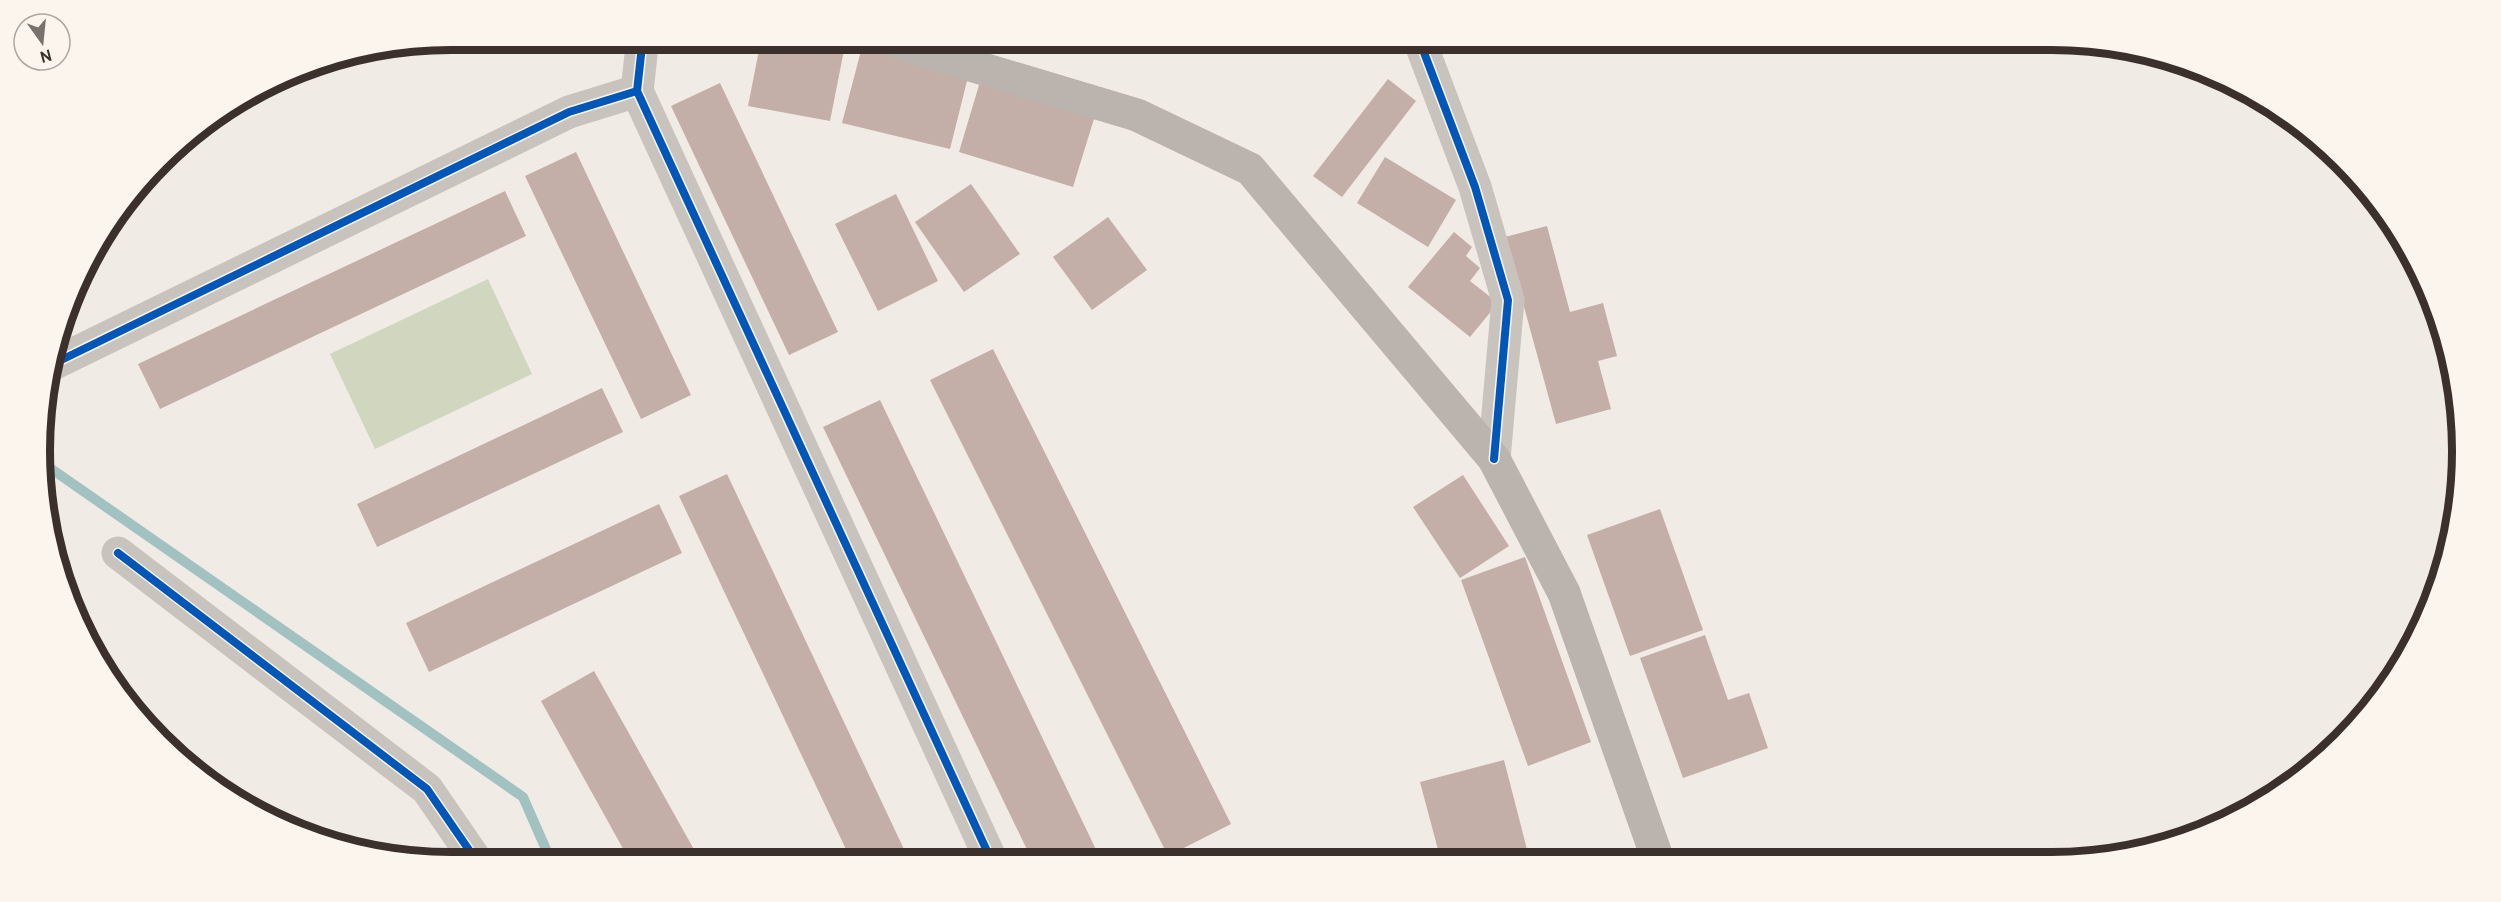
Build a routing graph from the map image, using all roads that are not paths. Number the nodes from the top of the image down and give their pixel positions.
1 (642, 50) edge
2 (920, 50) edge
3 (1423, 50) edge
4 (638, 91) junction
5 (60, 361) edge
6 (1494, 459) junction
7 (118, 553) dead end
8 (470, 852) edge
9 (987, 852) edge
10 (1655, 852) edge

1 - 4 street
2 - 6 main road
3 - 6 street
4 - 5 street
4 - 9 street
6 - 10 main road
7 - 8 street

